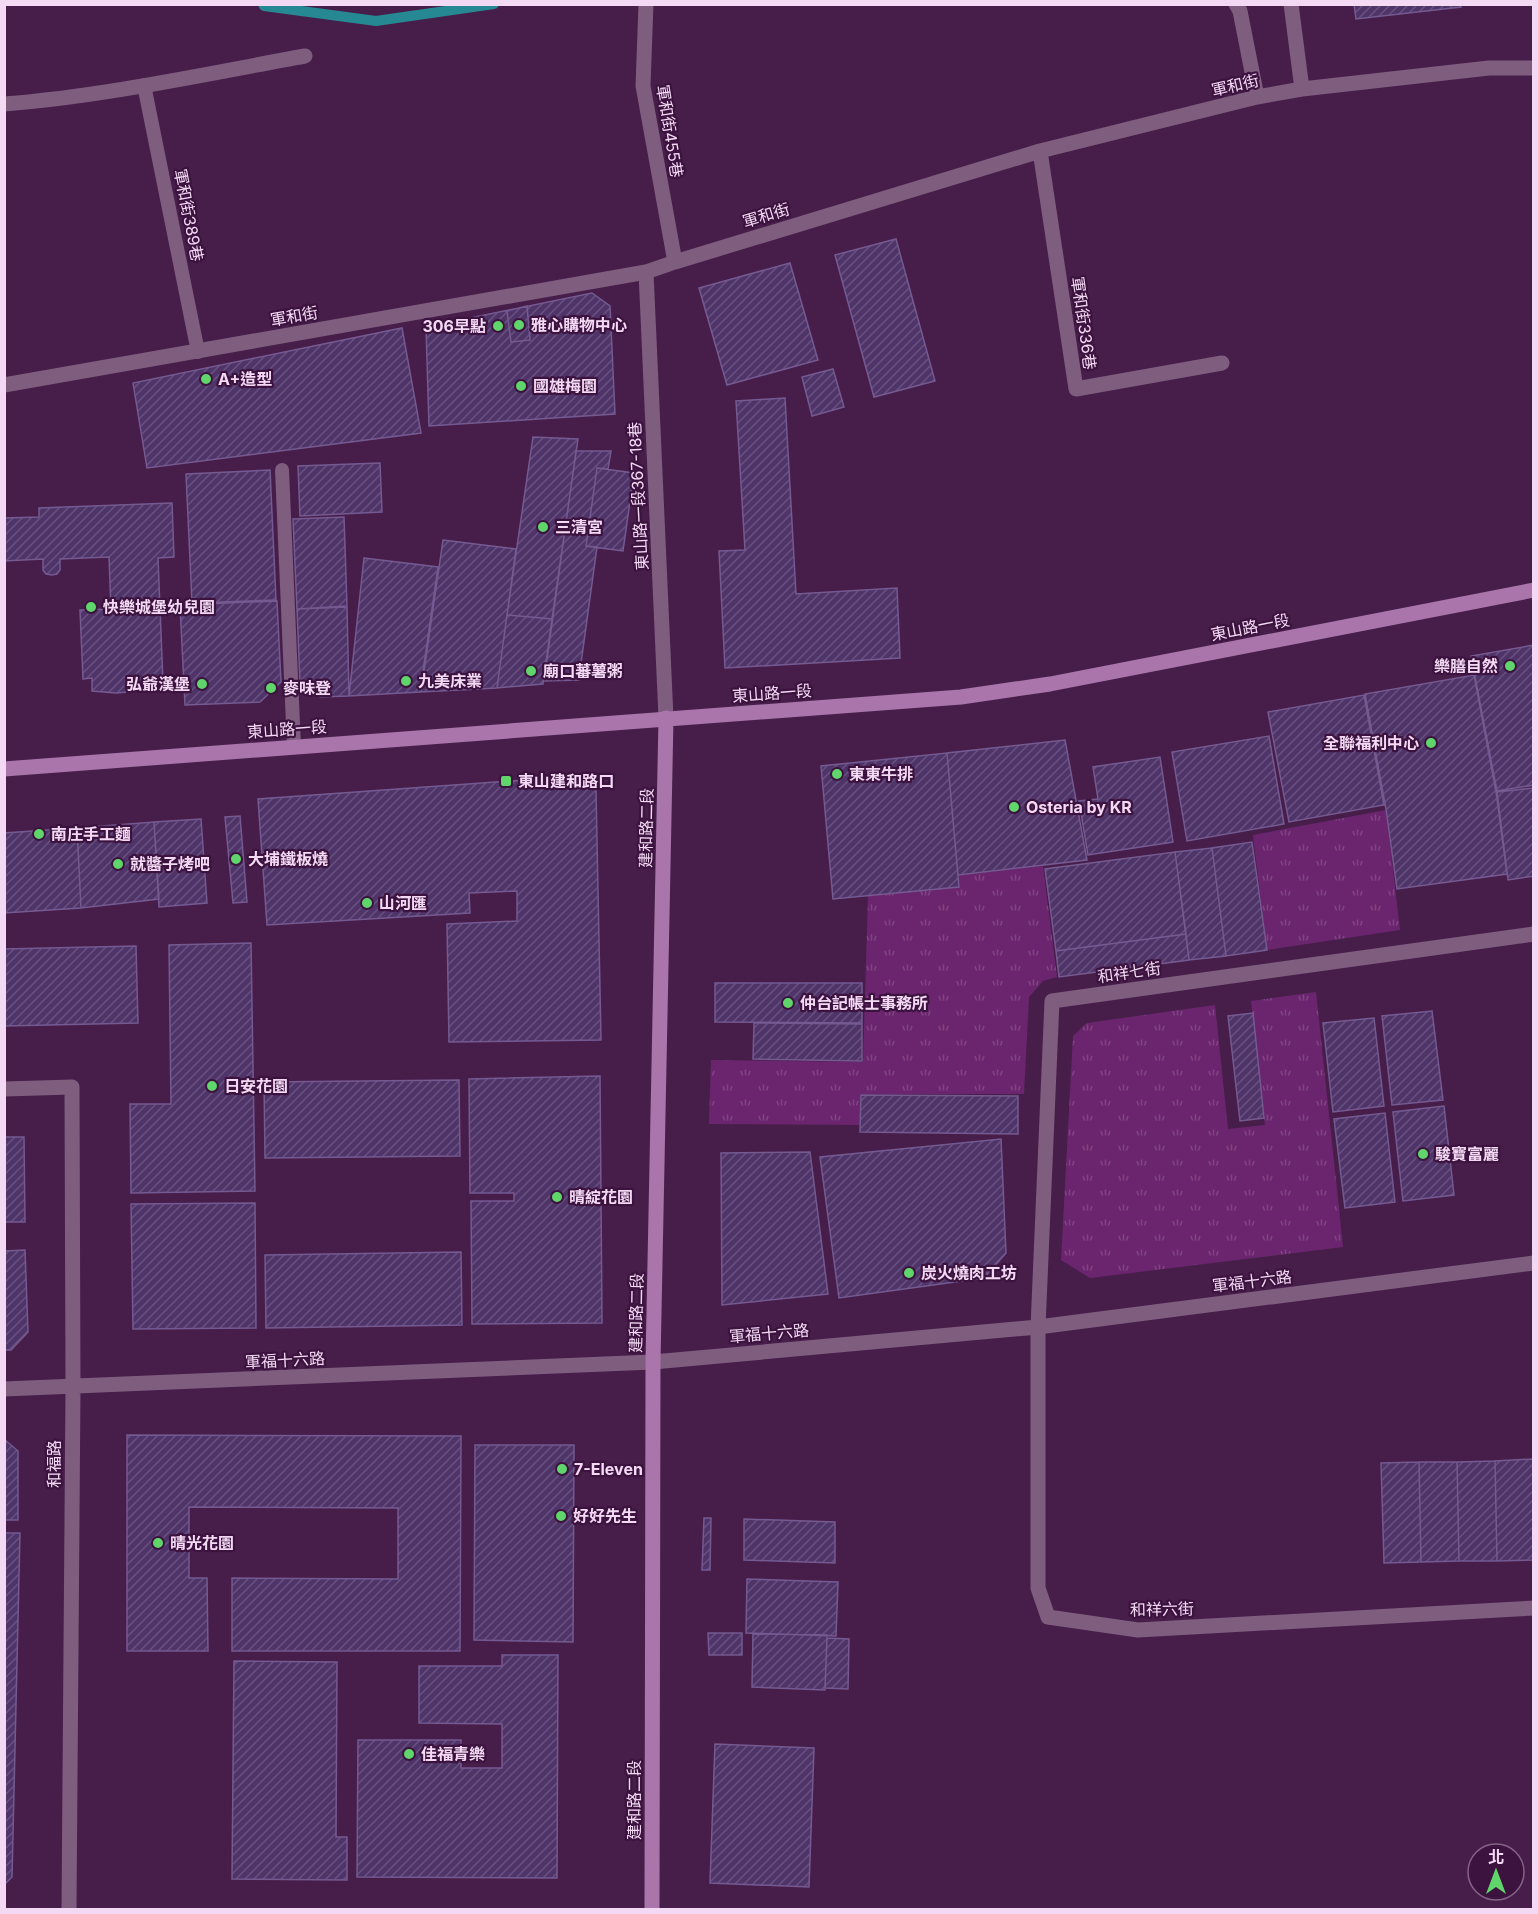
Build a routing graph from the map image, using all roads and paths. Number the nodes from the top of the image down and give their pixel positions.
1 (1236, 4) edge
2 (1291, 4) edge
3 (647, 5) edge
4 (304, 56) dead end
5 (1533, 68) edge
6 (144, 85) junction
7 (1302, 89) junction
8 (1257, 97) junction
9 (4, 104) edge
10 (1040, 152) junction
11 (675, 262) junction
12 (646, 272) junction
13 (198, 352) junction
14 (1222, 363) dead end
15 (4, 385) edge
16 (282, 470) dead end
17 (1533, 590) edge
18 (666, 718) junction
19 (294, 747) junction
20 (4, 769) edge
21 (1533, 934) edge
22 (4, 1089) edge
23 (1533, 1263) edge
24 (1038, 1327) junction
25 (653, 1362) junction
26 (73, 1388) junction
27 (4, 1389) edge
28 (1533, 1608) edge
29 (69, 1910) edge
30 (652, 1910) edge

1 - 8 street
2 - 7 street
3 - 11 street, 軍和街455巷
4 - 6 street
5 - 7 street, 軍和街
6 - 9 street
6 - 13 lane, 軍和街389巷
7 - 8 street, 軍和街
8 - 10 street, 軍和街
10 - 11 street, 軍和街
10 - 14 street, 軍和街336巷
11 - 12 street, 軍和街
12 - 13 street, 軍和街
12 - 18 street, 東山路一段367-18巷
13 - 15 street, 軍和街
16 - 19 lane
17 - 18 main road, 東山路一段
18 - 19 main road, 東山路一段
18 - 25 main road, 建和路二段
19 - 20 main road, 東山路一段
21 - 24 street, 和祥七街
22 - 26 street, 和福路
23 - 24 street, 軍福十六路
24 - 25 street, 軍福十六路
24 - 28 street, 和祥六街
25 - 26 street, 軍福十六路
25 - 30 main road, 建和路二段
26 - 27 street, 軍福十六路
26 - 29 street, 和福路

